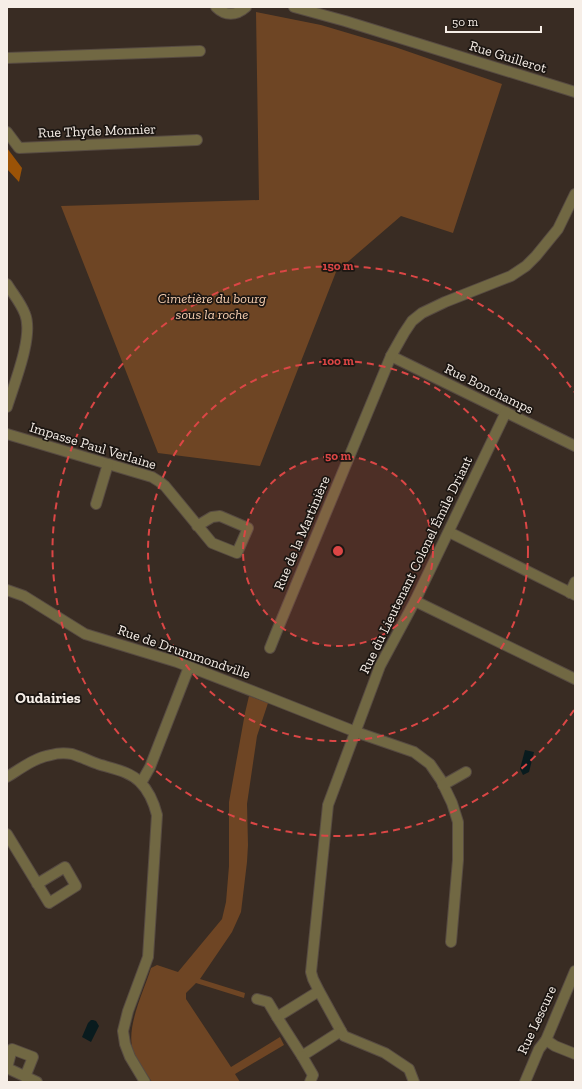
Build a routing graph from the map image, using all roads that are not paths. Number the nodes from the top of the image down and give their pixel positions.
1 (216, 7) edge
2 (246, 7) edge
3 (294, 7) edge
4 (200, 51) dead end
5 (7, 58) edge
6 (575, 92) edge
7 (7, 132) edge
8 (197, 140) dead end
9 (575, 194) edge
10 (7, 284) edge
11 (391, 356) junction
12 (7, 407) edge
13 (506, 412) junction
14 (7, 434) edge
15 (575, 446) edge
16 (108, 464) junction
17 (96, 504) dead end
18 (197, 526) junction
19 (449, 532) junction
20 (575, 582) edge
21 (7, 590) edge
22 (573, 594) edge
23 (416, 600) junction
24 (270, 648) dead end
25 (189, 667) junction
26 (575, 679) edge
27 (356, 732) junction
28 (466, 772) dead end
29 (7, 777) edge
30 (141, 783) junction
31 (443, 785) junction
32 (7, 834) edge
33 (38, 884) dead end
34 (451, 942) dead end
35 (575, 971) edge
36 (319, 991) junction
37 (256, 999) dead end
38 (277, 1017) junction
39 (341, 1031) junction
40 (546, 1040) junction
41 (575, 1054) edge
42 (302, 1056) junction
43 (25, 1077) dead end
44 (37, 1082) edge
45 (145, 1082) edge
46 (310, 1082) edge
47 (414, 1082) edge
48 (525, 1082) edge

1 - 2 street
3 - 6 street, Rue Guillerot
4 - 5 street
7 - 8 street, Rue Thyde Monnier
9 - 11 street, Rue de la Martinière
10 - 12 street
11 - 13 street, Rue Bonchamps
11 - 24 street, Rue de la Martinière
13 - 15 street, Rue Bonchamps
13 - 19 street, Rue du Lieutenant Colonel Émile Driant
14 - 16 street, Impasse Paul Verlaine
16 - 17 street
16 - 18 street, Impasse Paul Verlaine
18 - 18 street, Impasse Paul Verlaine
19 - 22 street
19 - 23 street, Rue du Lieutenant Colonel Émile Driant
20 - 22 street
21 - 25 street, Rue de Drummondville
23 - 26 street
23 - 27 street, Rue du Lieutenant Colonel Émile Driant
25 - 27 street, Rue de Drummondville
25 - 30 street
27 - 31 street, Rue de Drummondville
27 - 36 street, Rue du Lieutenant Colonel Émile Driant
28 - 31 street
29 - 30 street
30 - 45 street
31 - 34 street, Rue de Drummondville
32 - 33 street
35 - 40 street, Rue Lescure
36 - 38 street
36 - 39 street
37 - 38 street
38 - 42 street
39 - 42 street
39 - 47 street
40 - 41 street
40 - 48 street, Rue Lescure
42 - 46 street
43 - 44 street

